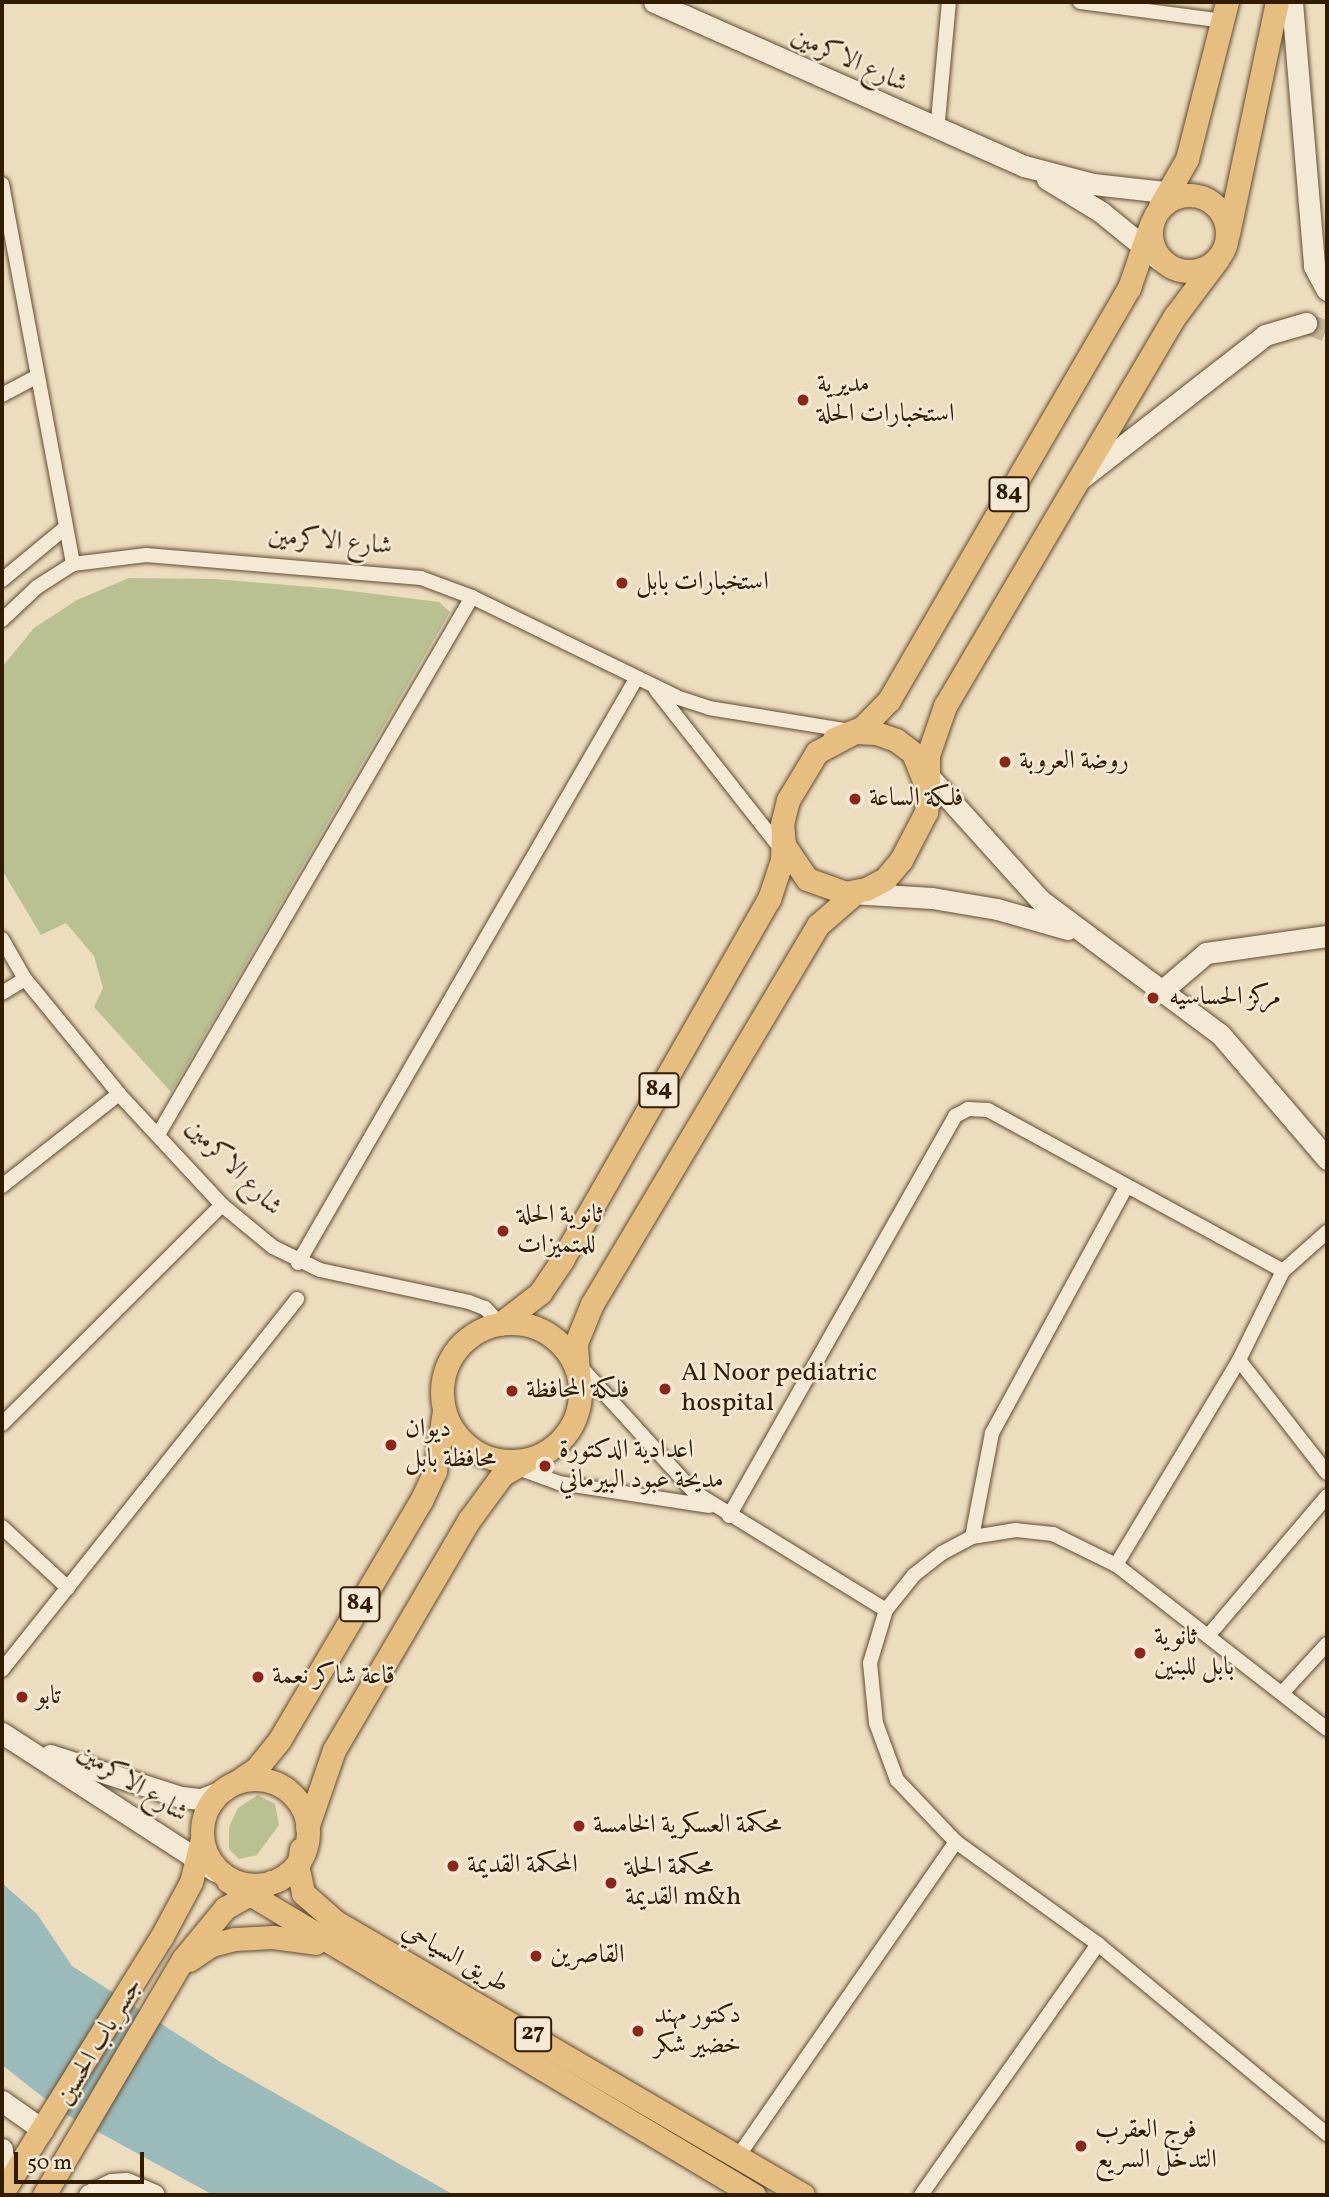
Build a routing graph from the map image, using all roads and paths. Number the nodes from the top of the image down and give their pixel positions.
1 (653, 2) edge
2 (949, 2) edge
3 (1080, 2) edge
4 (1277, 2) edge
5 (1292, 2) edge
6 (1226, 11) edge
7 (937, 131) junction
8 (1024, 166) junction
9 (2, 184) edge
10 (1167, 206) junction
11 (1227, 237) junction
12 (1154, 254) junction
13 (1217, 260) junction
14 (1327, 290) edge
15 (1306, 323) tunnel mouth
16 (37, 376) junction
17 (2, 394) edge
18 (1078, 482) junction
19 (66, 527) junction
20 (73, 564) junction
21 (2, 580) edge
22 (472, 597) junction
23 (2, 620) edge
24 (636, 679) junction
25 (650, 684) junction
26 (855, 734) junction
27 (927, 779) junction
28 (786, 850) junction
29 (852, 892) junction
30 (1084, 934) junction
31 (1327, 936) edge
32 (2, 939) edge
33 (25, 979) junction
34 (1164, 989) junction
35 (2, 993) edge
36 (119, 1094) junction
37 (159, 1133) junction
38 (1327, 1159) edge
39 (2, 1186) edge
40 (1126, 1187) junction
41 (222, 1205) junction
42 (1327, 1232) edge
43 (298, 1263) junction
44 (1283, 1271) junction
45 (296, 1299) dead end
46 (500, 1324) junction
47 (1239, 1360) junction
48 (575, 1363) junction
49 (444, 1408) junction
50 (2, 1424) edge
51 (520, 1464) junction
52 (1327, 1473) edge
53 (1327, 1496) edge
54 (723, 1512) junction
55 (2, 1527) edge
56 (972, 1538) junction
57 (1116, 1565) junction
58 (68, 1588) junction
59 (886, 1610) junction
60 (1208, 1636) junction
61 (1327, 1644) edge
62 (2, 1671) edge
63 (1283, 1692) junction
64 (1327, 1729) edge
65 (10, 1738) edge
66 (231, 1786) junction
67 (304, 1839) junction
68 (956, 1842) junction
69 (218, 1869) junction
70 (1098, 1944) junction
71 (341, 1952) junction
72 (170, 1980) junction
73 (2, 2101) edge
74 (48, 2122) junction
75 (1327, 2134) edge
76 (2, 2149) edge
77 (739, 2155) junction
78 (2, 2192) edge
79 (44, 2195) edge
80 (89, 2195) edge
81 (154, 2195) edge
82 (754, 2195) edge
83 (803, 2195) edge
84 (921, 2195) edge

1 - 7 street, شارع الاكرمين
2 - 7 street
3 - 6 street
4 - 11 main road, 84
5 - 14 street
6 - 10 main road, 84
7 - 8 street, شارع الاكرمين
8 - 10 street, شارع الاكرمين
8 - 12 street, شارع الاكرمين
9 - 16 street
10 - 11 main road
10 - 12 main road, 84
11 - 13 main road, 84
12 - 13 main road
12 - 26 main road, 84
13 - 18 main road, 84
15 - 18 street
16 - 17 street
16 - 19 street
18 - 27 main road, 84
19 - 20 street
19 - 21 street
20 - 22 street, شارع الاكرمين
20 - 23 street, شارع الاكرمين
22 - 24 street, شارع الاكرمين
22 - 37 street
24 - 25 street, شارع الاكرمين
24 - 43 street
25 - 26 street, شارع الاكرمين
25 - 28 street
26 - 27 main road
26 - 28 main road, 84
27 - 29 main road, 84
27 - 30 street
28 - 29 main road
28 - 46 main road, 84
29 - 30 street
29 - 48 main road, 84
30 - 34 street
31 - 34 street
32 - 33 street, شارع الاكرمين
33 - 35 street
33 - 36 street, شارع الاكرمين
34 - 38 street
36 - 37 street, شارع الاكرمين
36 - 39 street
37 - 41 street, شارع الاكرمين
40 - 44 street
40 - 54 street
40 - 56 street
41 - 43 street, شارع الاكرمين
41 - 50 street
42 - 44 street
43 - 46 street, شارع الاكرمين
44 - 47 street
45 - 58 street
46 - 48 main road
46 - 49 main road, 84
47 - 52 street
47 - 57 street
48 - 51 main road, 84
48 - 54 street
49 - 51 main road
49 - 66 main road, 84
51 - 54 street
51 - 67 main road, 84
53 - 60 street
54 - 59 street
55 - 58 street
56 - 57 street
56 - 59 street
57 - 60 street
58 - 62 street
59 - 68 street
60 - 63 street
61 - 63 street
63 - 64 street
65 - 66 street, شارع الاكرمين
65 - 69 street, شارع الاكرمين
66 - 67 main road
66 - 69 main road, 84
67 - 69 main road, 84
67 - 77 main road, طريق السياحي / 27
68 - 70 street
68 - 77 street
69 - 71 main road, طريق السياحي / 27
69 - 72 main road, 84
69 - 74 main road, جسر باب الحسين / 84
70 - 75 street
70 - 84 street
71 - 72 main road
71 - 82 main road, طريق السياحي / 27
72 - 79 main road, جسر باب الحسين / 84
73 - 74 street
74 - 78 main road, 84
76 - 78 street
77 - 83 main road, طريق السياحي / 27
80 - 81 street

